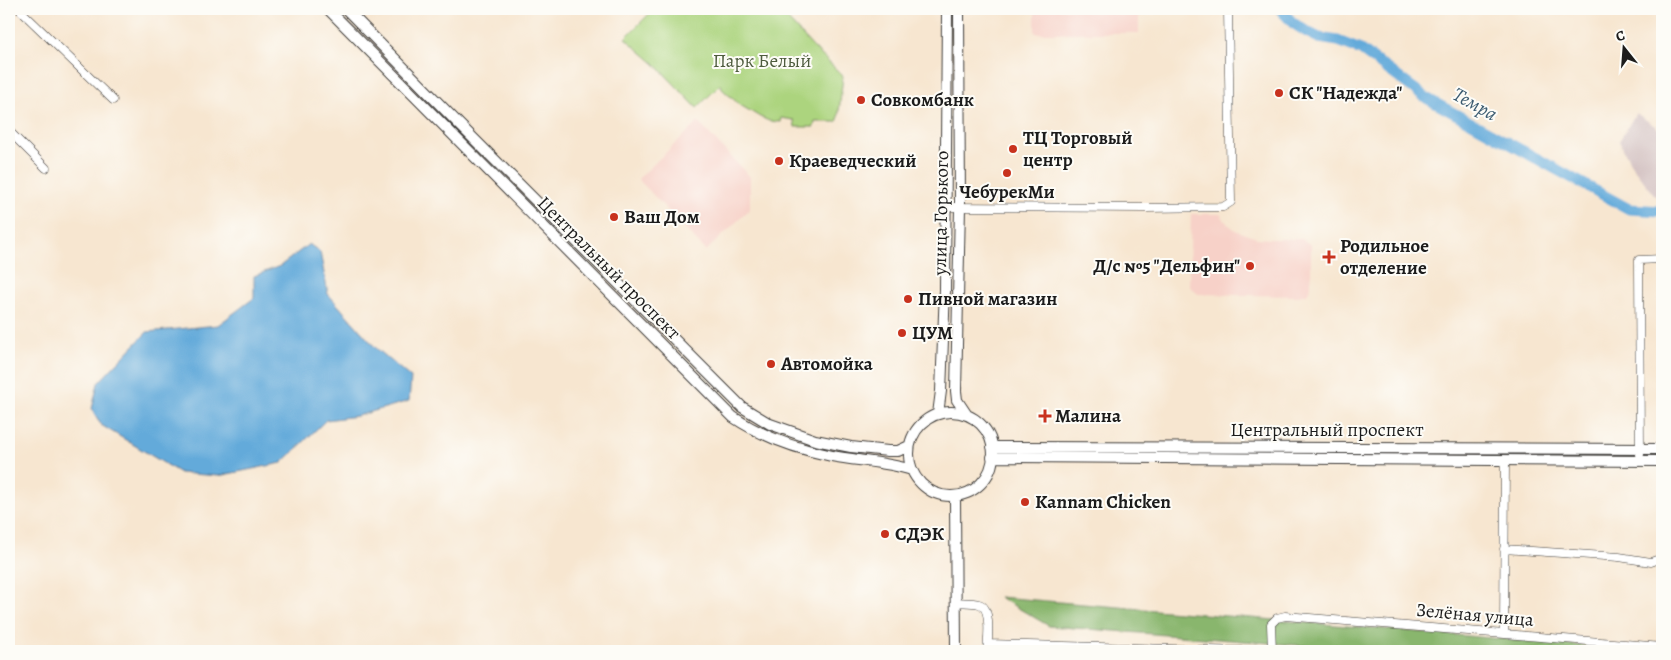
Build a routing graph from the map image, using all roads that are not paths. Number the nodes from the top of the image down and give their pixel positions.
1 (18, 9) edge
2 (328, 9) edge
3 (346, 9) edge
4 (947, 9) edge
5 (960, 9) edge
6 (1228, 9) edge
7 (113, 100) dead end
8 (9, 130) edge
9 (46, 168) dead end
10 (946, 207) junction
11 (960, 207) junction
12 (561, 225) junction
13 (552, 234) junction
14 (1662, 259) edge
15 (938, 414) junction
16 (967, 415) junction
17 (770, 424) junction
18 (764, 436) junction
19 (909, 446) junction
20 (1662, 449) edge
21 (992, 452) junction
22 (1640, 455) junction
23 (1505, 460) junction
24 (1662, 461) edge
25 (912, 470) junction
26 (954, 496) junction
27 (1504, 549) junction
28 (1662, 558) edge
29 (955, 602) junction
30 (1504, 634) junction
31 (1662, 647) edge
32 (987, 648) edge
33 (956, 651) edge
34 (1171, 651) edge
35 (1244, 651) edge
36 (1272, 651) edge

1 - 7 street
2 - 13 main road, Центральный проспект
3 - 12 main road, Центральный проспект
4 - 10 main road, улица Горького
5 - 11 main road, улица Горького
6 - 11 street
8 - 9 street
10 - 11 street
10 - 15 main road, улица Горького
11 - 16 main road, улица Горького
12 - 13 main road
12 - 17 main road, Центральный проспект
13 - 18 main road, Центральный проспект
14 - 22 street
15 - 16 main road
15 - 19 main road
16 - 21 main road
17 - 18 main road
17 - 19 main road, Центральный проспект
18 - 25 main road, Центральный проспект
19 - 25 main road
20 - 22 main road, Центральный проспект
21 - 22 main road, Центральный проспект
21 - 23 main road, Центральный проспект
21 - 26 main road
22 - 23 main road, Центральный проспект
22 - 24 main road, Центральный проспект
23 - 27 street
25 - 26 main road
26 - 29 main road
27 - 28 street
27 - 30 street
29 - 32 street
29 - 33 main road
30 - 31 street, Зелёная улица
30 - 36 street, Зелёная улица
32 - 34 street
34 - 35 street

